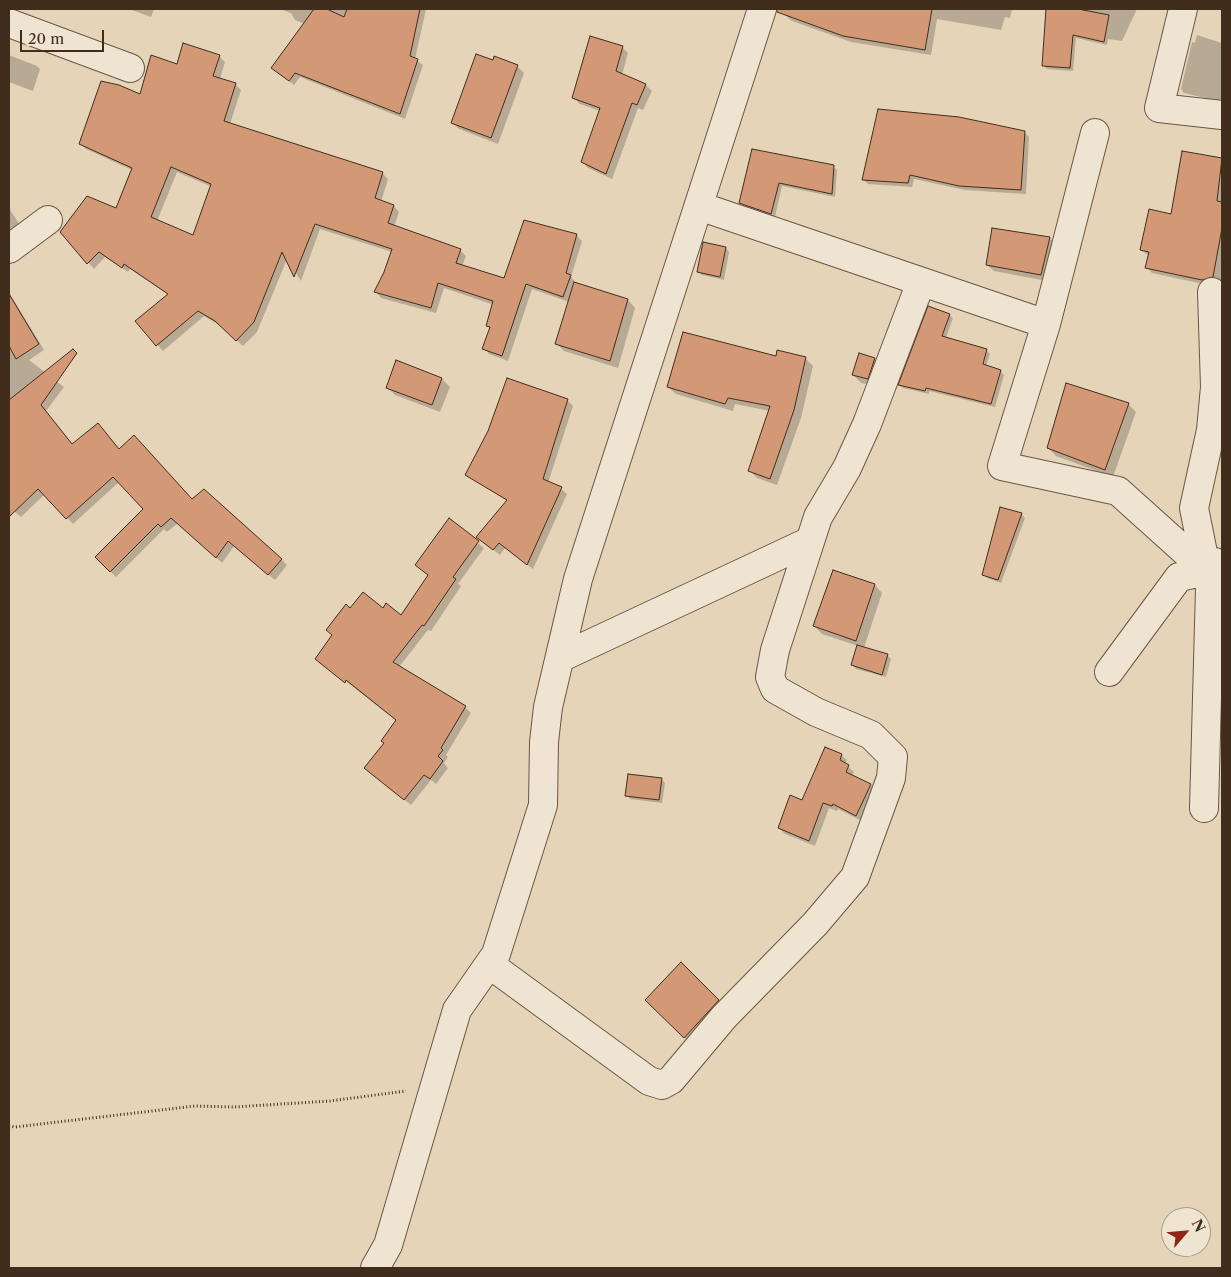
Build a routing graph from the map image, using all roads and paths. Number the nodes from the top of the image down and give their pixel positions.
1 (762, 9) edge
2 (1183, 9) edge
3 (9, 23) edge
4 (130, 68) dead end
5 (1222, 115) edge
6 (1096, 134) dead end
7 (699, 206) junction
8 (48, 220) dead end
9 (9, 249) edge
10 (922, 282) junction
11 (1209, 291) edge
12 (1046, 324) junction
13 (810, 540) junction
14 (1215, 562) edge
15 (560, 658) junction
16 (1109, 672) dead end
17 (1204, 808) dead end
18 (488, 964) junction
19 (434, 1091) junction
20 (9, 1126) edge
21 (375, 1268) edge

1 - 7 street
2 - 5 street
3 - 4 street
6 - 12 street
7 - 10 street
7 - 15 street
8 - 9 street
10 - 12 street
10 - 13 street
11 - 14 street
12 - 14 street
13 - 15 street
13 - 18 street
14 - 16 street
14 - 17 street
15 - 18 street
18 - 19 street
19 - 20 path
19 - 21 street

